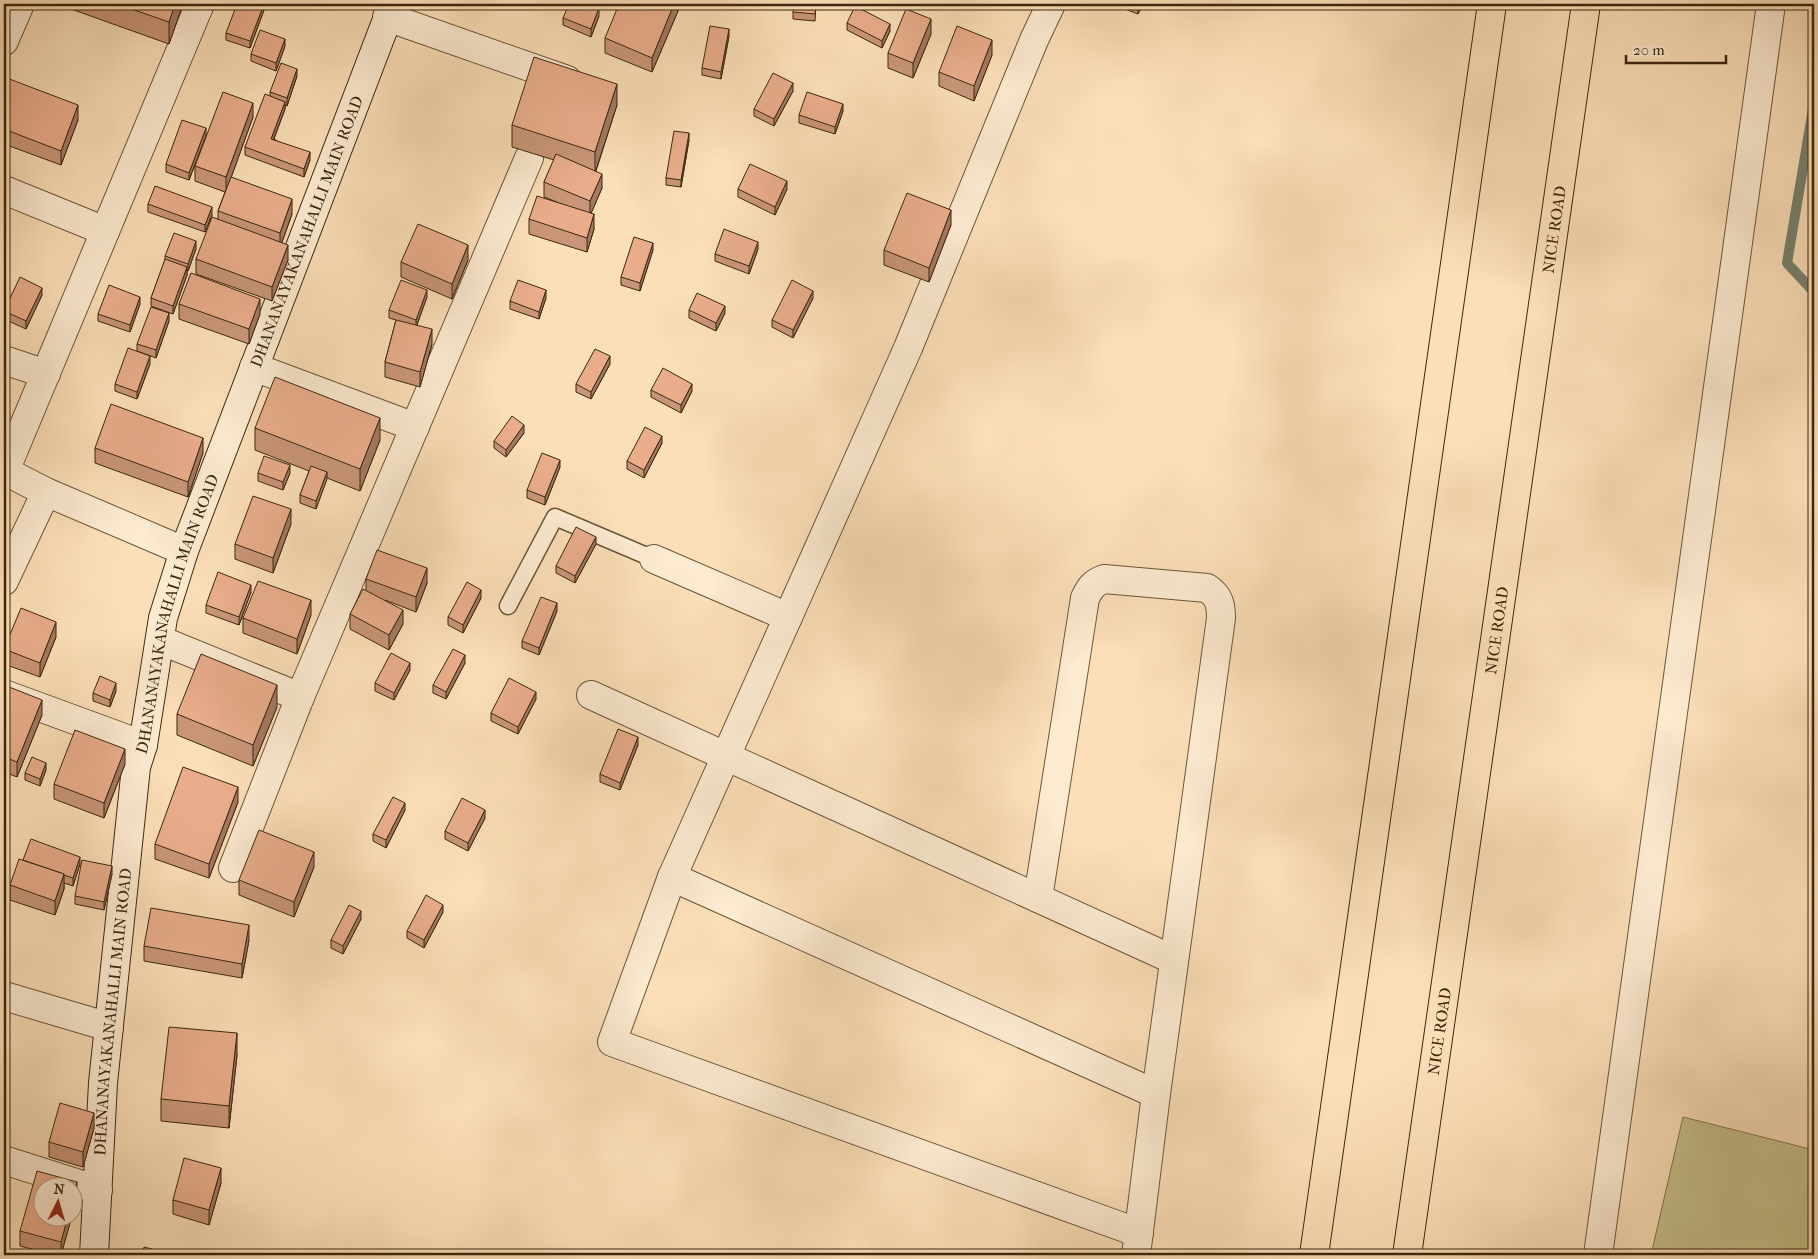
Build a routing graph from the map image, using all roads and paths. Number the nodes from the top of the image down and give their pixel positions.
1 (20, 4) edge
2 (200, 4) edge
3 (1051, 4) edge
4 (1492, 4) edge
5 (1586, 4) edge
6 (1771, 4) edge
7 (390, 10) edge
8 (4, 41) edge
9 (588, 87) edge
10 (529, 158) dead end
11 (4, 190) edge
12 (105, 231) junction
13 (4, 360) edge
14 (254, 367) junction
15 (46, 374) junction
16 (415, 427) junction
17 (4, 471) edge
18 (46, 492) junction
19 (184, 552) junction
20 (654, 559) joint
21 (4, 581) edge
22 (508, 606) dead end
23 (788, 617) junction
24 (160, 640) junction
25 (4, 694) edge
26 (591, 695) dead end
27 (300, 697) junction
28 (142, 745) junction
29 (726, 756) junction
30 (233, 868) dead end
31 (672, 877) junction
32 (1038, 898) junction
33 (1174, 960) junction
34 (4, 996) edge
35 (109, 1026) junction
36 (1156, 1094) junction
37 (4, 1160) edge
38 (98, 1190) junction
39 (1138, 1244) edge
40 (94, 1255) edge
41 (1314, 1255) edge
42 (1407, 1255) edge
43 (1598, 1255) edge

1 - 8 street
2 - 12 street
3 - 23 street
4 - 41 highway
5 - 42 highway, NICE ROAD
6 - 43 street
7 - 9 street
7 - 14 street, DHANANAYAKANAHALLI MAIN ROAD
10 - 16 street
11 - 12 street
12 - 15 street
13 - 15 street
14 - 16 street
14 - 19 street, DHANANAYAKANAHALLI MAIN ROAD
15 - 17 street
16 - 27 street
17 - 18 street
18 - 19 street
18 - 21 street
19 - 24 street, DHANANAYAKANAHALLI MAIN ROAD
20 - 22 lane
20 - 23 street
23 - 29 street
24 - 27 street
24 - 28 street, DHANANAYAKANAHALLI MAIN ROAD
25 - 28 street
26 - 29 street
27 - 30 street
28 - 35 street, DHANANAYAKANAHALLI MAIN ROAD
29 - 31 street
29 - 32 street
31 - 36 street
31 - 39 street
32 - 33 street
32 - 33 street
33 - 36 street
34 - 35 street
35 - 38 street, DHANANAYAKANAHALLI MAIN ROAD
36 - 39 street
37 - 38 street
38 - 40 street, DHANANAYAKANAHALLI MAIN ROAD

